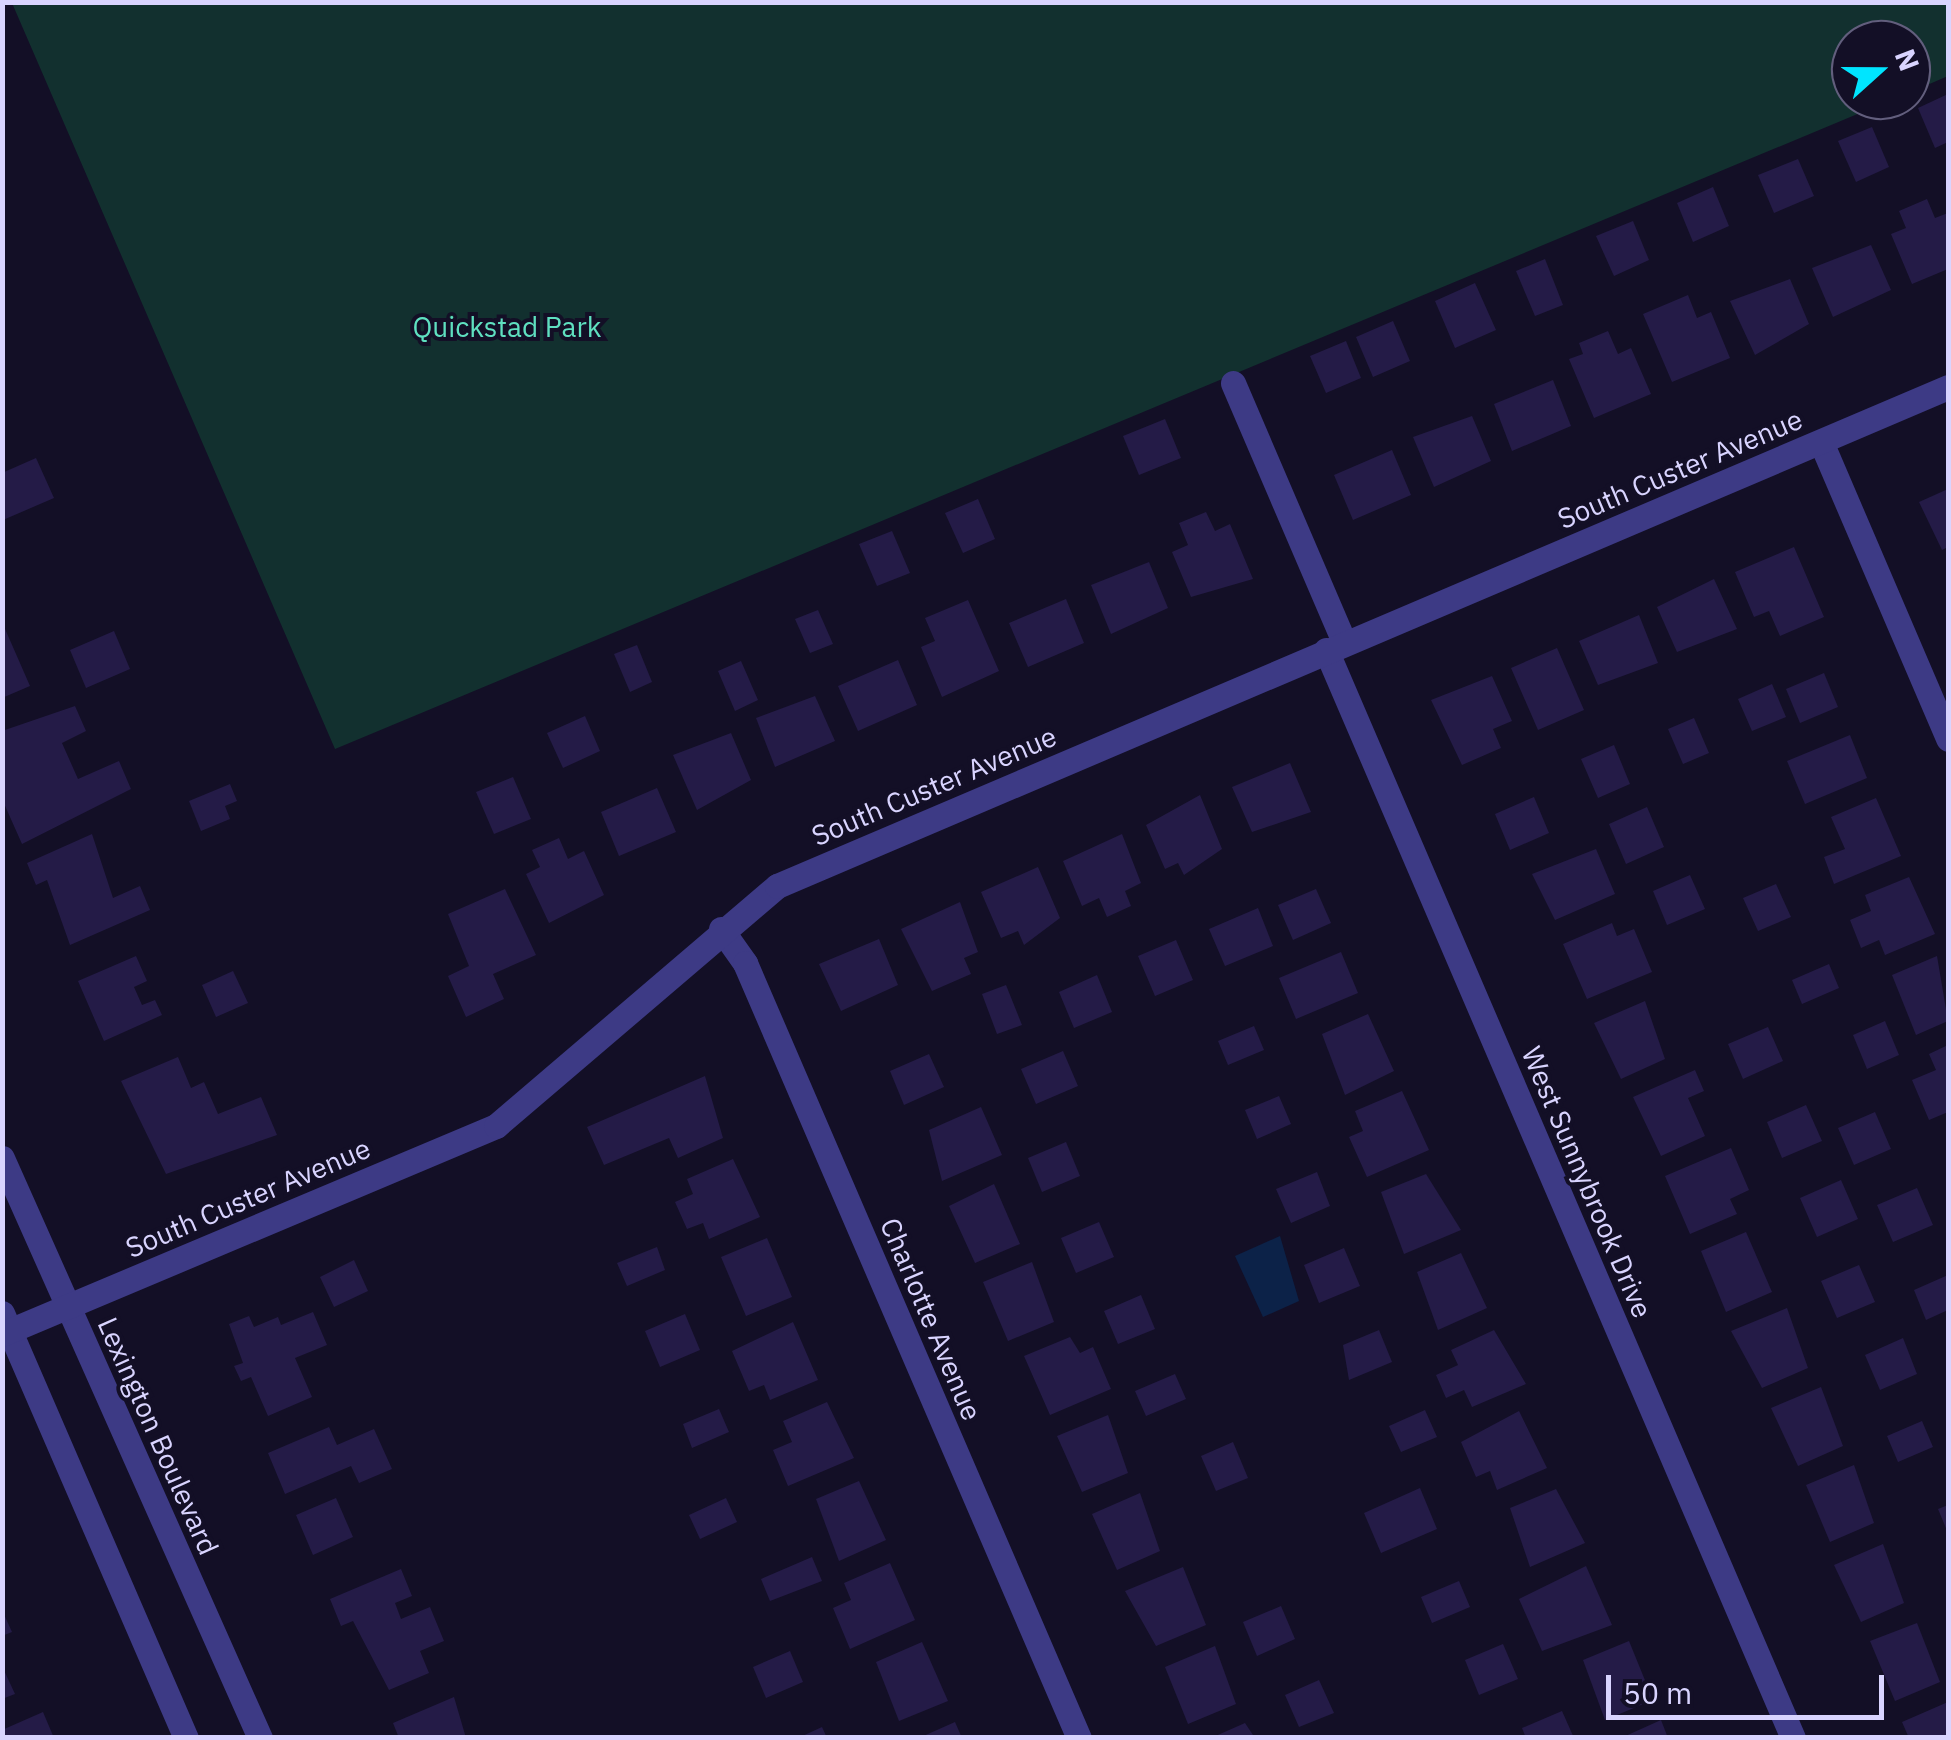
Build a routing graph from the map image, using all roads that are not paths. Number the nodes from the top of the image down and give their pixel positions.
1 (1232, 383) dead end
2 (1948, 387) edge
3 (1821, 442) junction
4 (1335, 646) junction
5 (1948, 739) edge
6 (721, 929) junction
7 (2, 1158) edge
8 (68, 1306) junction
9 (5, 1326) edge
10 (186, 1738) edge
11 (260, 1738) edge
12 (1079, 1738) edge
13 (1793, 1738) edge

1 - 4 street, West Sunnybrook Drive
2 - 3 street, South Custer Avenue
3 - 4 street, South Custer Avenue
3 - 5 street
4 - 6 street, South Custer Avenue
4 - 13 street, West Sunnybrook Drive
6 - 8 street, South Custer Avenue
6 - 12 street, Charlotte Avenue
7 - 8 street, Lexington Boulevard
8 - 9 street, South Custer Avenue
8 - 11 street, Lexington Boulevard
9 - 10 street

